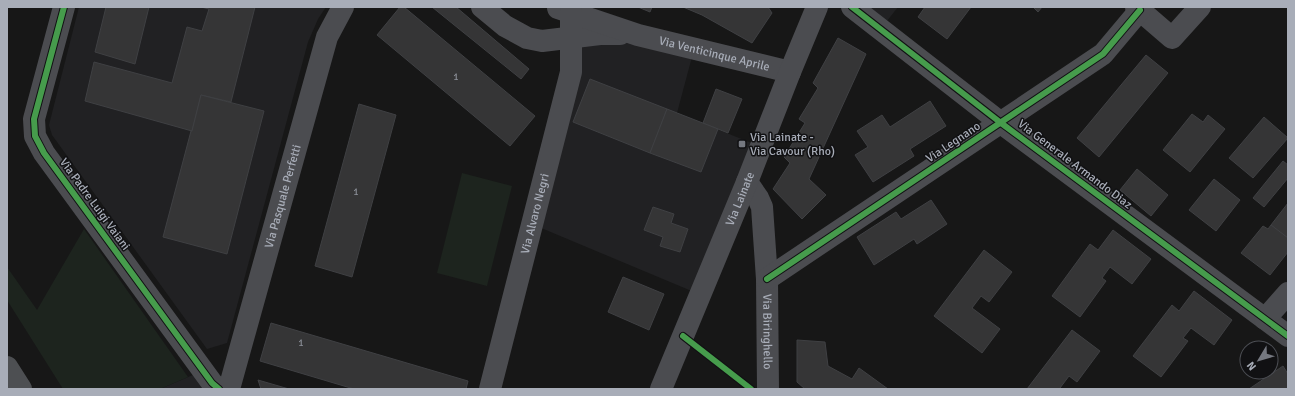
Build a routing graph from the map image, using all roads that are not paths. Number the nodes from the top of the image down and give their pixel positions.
1 (64, 7) edge
2 (343, 7) edge
3 (482, 7) edge
4 (817, 7) edge
5 (852, 7) edge
6 (1200, 7) edge
7 (559, 8) edge
8 (1138, 9) edge
9 (638, 35) junction
10 (570, 38) junction
11 (542, 41) junction
12 (790, 72) junction
13 (1001, 123) junction
14 (747, 182) junction
15 (767, 279) junction
16 (1288, 293) edge
17 (1265, 319) junction
18 (1288, 336) edge
19 (7, 367) edge
20 (21, 389) edge
21 (219, 389) edge
22 (229, 389) edge
23 (490, 389) edge
24 (662, 389) edge
25 (768, 389) edge

1 - 21 street, Via Padre Luigi Vaiani
2 - 22 street, Via Pasquale Perfetti
3 - 11 street, Via Venticinque Aprile
4 - 12 street, Via Lainate
5 - 13 street, Via Generale Armando Diaz
6 - 8 street, Via Legnano
7 - 9 street, Via Venticinque Aprile
7 - 10 street
7 - 11 street
8 - 13 street, Via Legnano
9 - 10 street, Via Venticinque Aprile
9 - 12 street, Via Venticinque Aprile
10 - 11 street, Via Venticinque Aprile
10 - 23 street, Via Alvaro Negri
12 - 14 street, Via Lainate
13 - 15 street, Via Legnano
13 - 17 street, Via Generale Armando Diaz
14 - 15 street, Via Biringhello
14 - 24 street, Via Lainate
15 - 25 street, Via Biringhello
16 - 17 street
17 - 18 street, Via Generale Armando Diaz
19 - 20 main road

